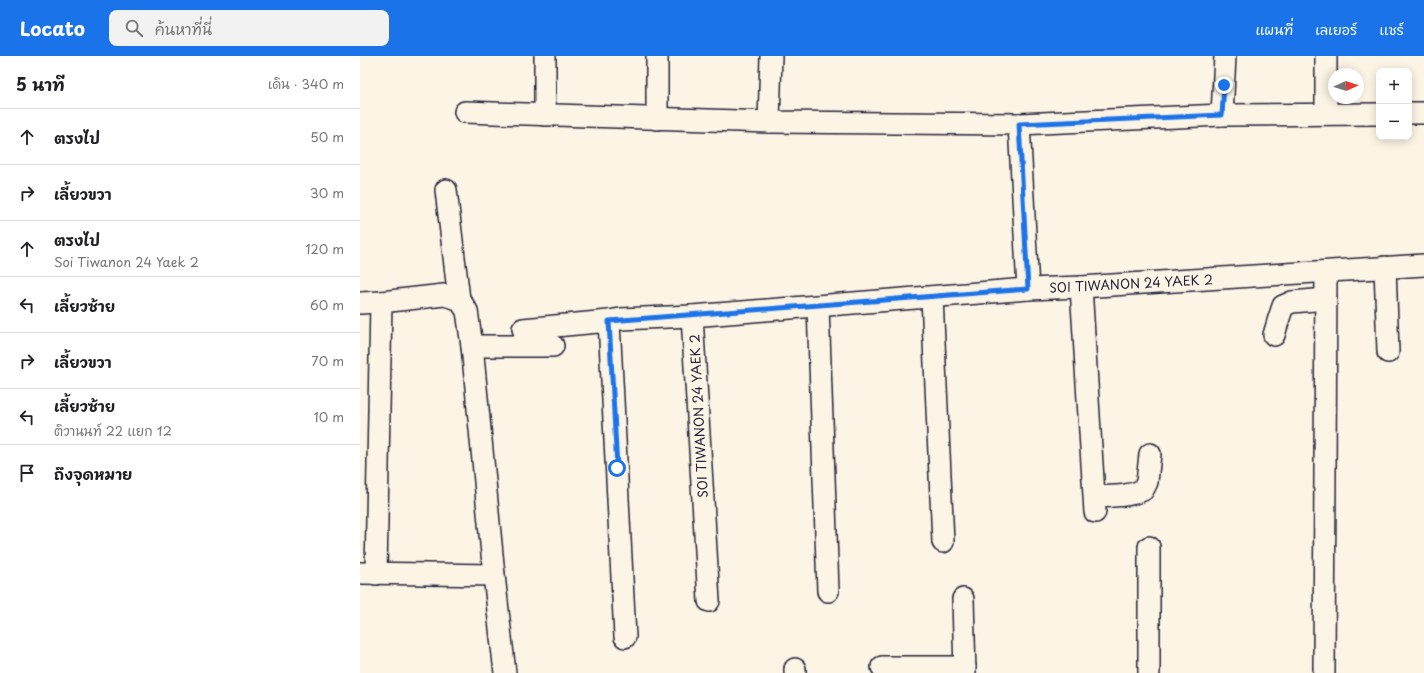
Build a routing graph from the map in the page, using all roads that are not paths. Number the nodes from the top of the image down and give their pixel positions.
1 (545, 56) edge
2 (657, 56) edge
3 (772, 56) edge
4 (1225, 56) edge
5 (1326, 56) edge
6 (465, 112) dead end
7 (1424, 113) edge
8 (1326, 114) junction
9 (1376, 114) edge
10 (1412, 114) edge
11 (545, 115) junction
12 (1222, 115) junction
13 (657, 119) junction
14 (769, 122) junction
15 (1019, 124) junction
16 (446, 190) dead end
17 (1424, 264) edge
18 (1385, 267) junction
19 (1326, 272) junction
20 (1081, 287) junction
21 (1028, 289) junction
22 (932, 297) junction
23 (459, 299) junction
24 (1326, 299) junction
25 (381, 302) junction
26 (360, 303) edge
27 (818, 306) junction
28 (692, 316) junction
29 (609, 321) junction
30 (524, 329) dead end
31 (1274, 336) dead end
32 (472, 346) junction
33 (553, 346) dead end
34 (1388, 352) dead end
35 (1150, 454) dead end
36 (943, 542) dead end
37 (1149, 547) dead end
38 (368, 574) edge
39 (494, 575) junction
40 (828, 591) dead end
41 (963, 599) dead end
42 (709, 601) dead end
43 (625, 637) dead end
44 (882, 667) dead end
45 (965, 670) edge
46 (505, 673) edge
47 (1149, 673) edge
48 (1324, 673) edge

1 - 11 street
2 - 13 street
3 - 14 street
4 - 12 street
5 - 8 street
6 - 11 street
7 - 10 street
8 - 9 street
8 - 12 street
11 - 13 street
12 - 15 street
13 - 14 street
14 - 15 street
15 - 21 street
16 - 23 street
17 - 18 street, SOI TIWANON 24 YAEK 2
18 - 19 street, SOI TIWANON 24 YAEK 2
18 - 34 street
19 - 20 street, SOI TIWANON 24 YAEK 2
19 - 24 street
20 - 21 street, SOI TIWANON 24 YAEK 2
20 - 35 street
21 - 22 street, SOI TIWANON 24 YAEK 2
22 - 27 street, SOI TIWANON 24 YAEK 2
22 - 36 street
23 - 25 street
23 - 32 street
24 - 31 street
24 - 48 street
25 - 26 street
25 - 38 street
27 - 28 street, SOI TIWANON 24 YAEK 2
27 - 40 street
28 - 29 street
28 - 42 street, SOI TIWANON 24 YAEK 2
29 - 30 street
29 - 43 street
32 - 33 street
32 - 39 street
37 - 47 street
38 - 39 street
39 - 46 street
41 - 45 street
44 - 45 street

